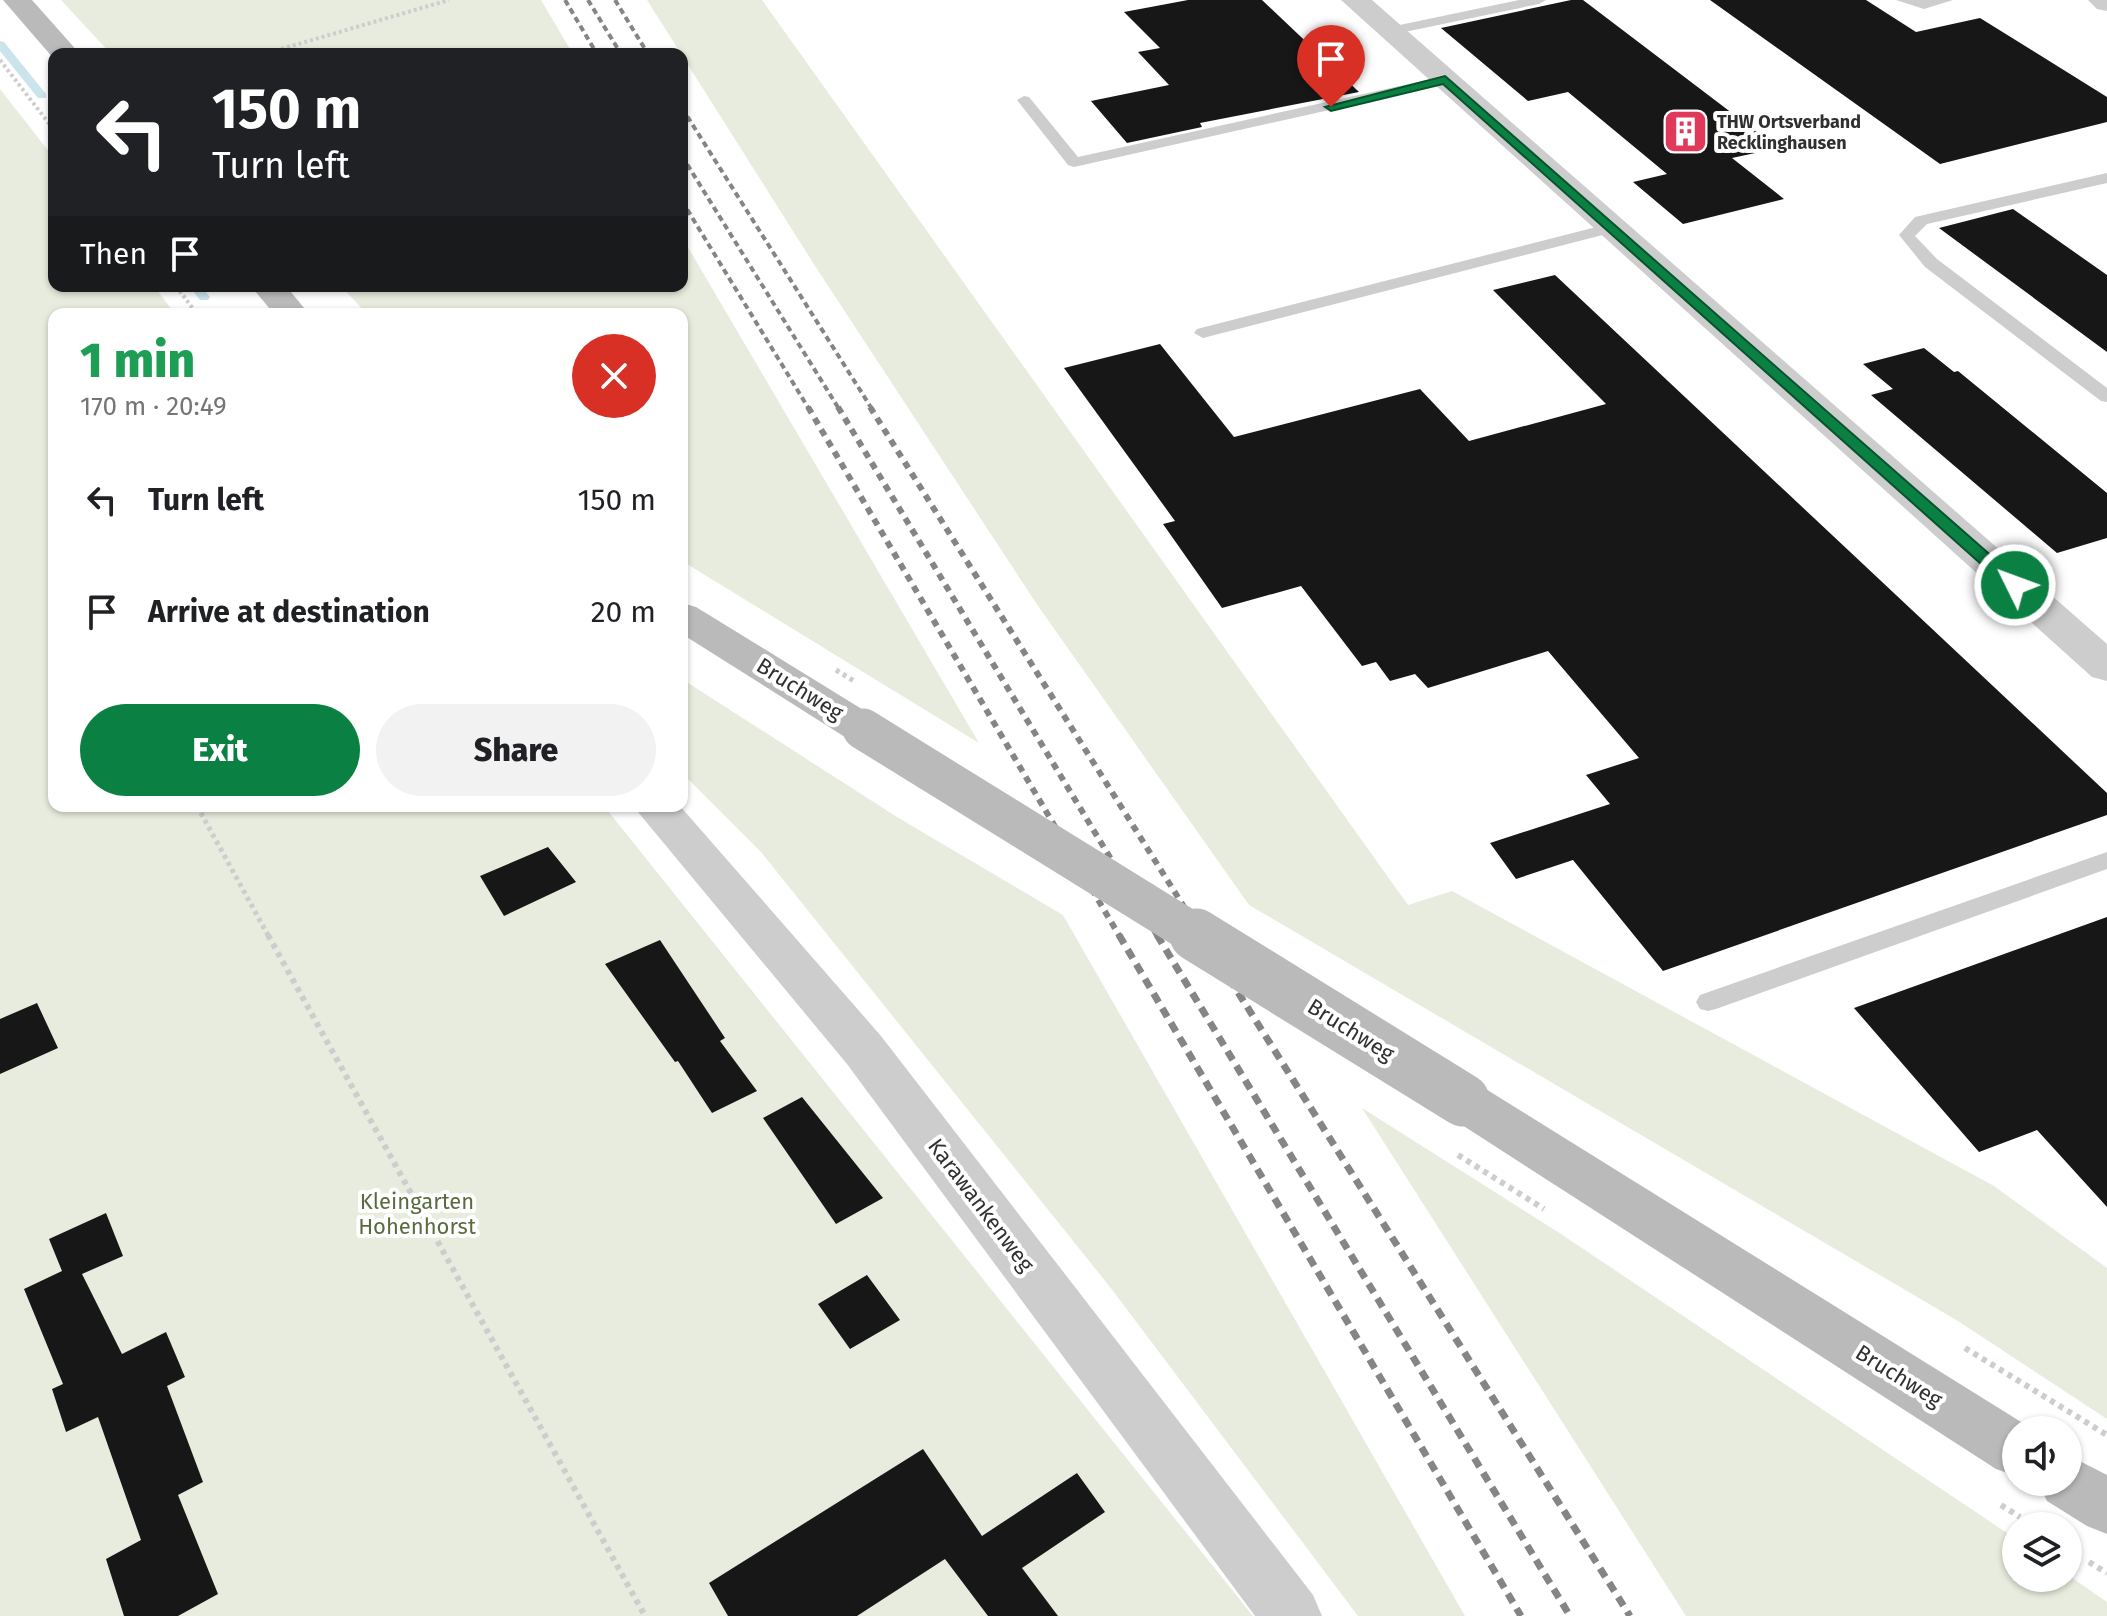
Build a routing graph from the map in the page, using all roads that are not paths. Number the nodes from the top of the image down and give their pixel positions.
1 (17, 0) edge
2 (1355, 0) edge
3 (1539, 0) edge
4 (1903, 0) edge
5 (1946, 0) edge
6 (2102, 0) edge
7 (2107, 3) edge
8 (1390, 31) junction
9 (60, 48) edge
10 (1445, 80) junction
11 (1024, 100) dead end
12 (2107, 178) edge
13 (1612, 228) junction
14 (1203, 333) dead end
15 (2107, 397) edge
16 (688, 620) edge
17 (2107, 667) edge
18 (660, 812) edge
19 (2107, 860) edge
20 (1708, 1002) dead end
21 (2002, 1441) edge
22 (2082, 1491) edge
23 (2107, 1507) edge
24 (1292, 1616) edge

1 - 9 street
2 - 8 street
3 - 8 lane
4 - 5 lane
6 - 7 street
8 - 10 street
10 - 11 lane
10 - 13 street
12 - 15 lane
13 - 14 lane
13 - 17 street
16 - 21 street, Bruchweg, bridge
18 - 24 street, Karawankenweg
19 - 20 lane
22 - 23 street

